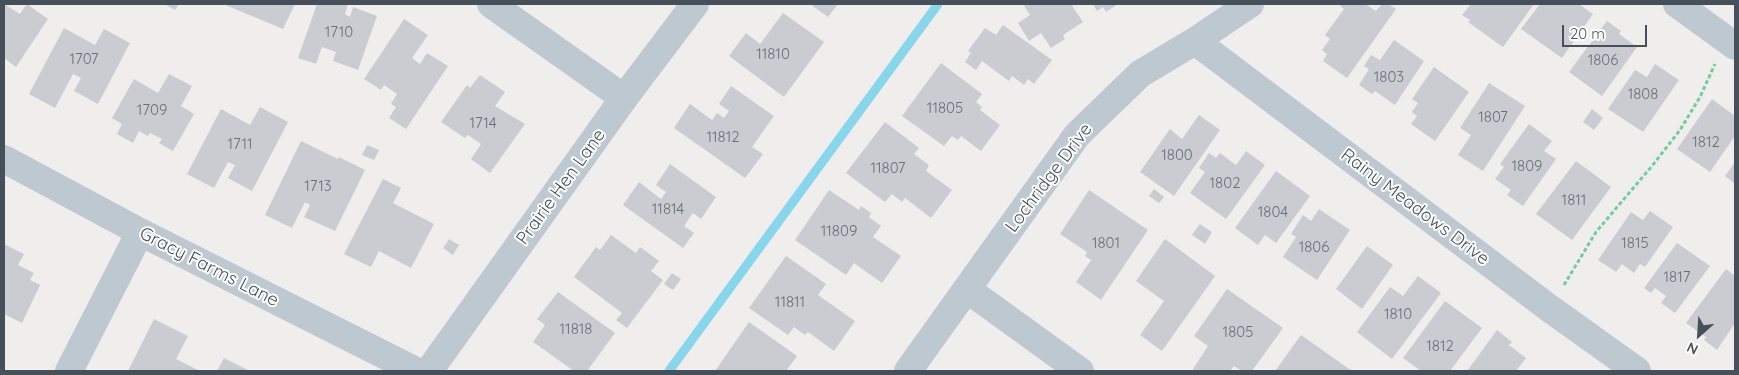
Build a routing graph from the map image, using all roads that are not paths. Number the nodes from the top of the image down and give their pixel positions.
1 (491, 4) edge
2 (695, 4) edge
3 (1250, 4) edge
4 (1677, 4) edge
5 (1195, 40) junction
6 (1726, 54) edge
7 (624, 98) junction
8 (4, 159) edge
9 (140, 232) junction
10 (968, 290) junction
11 (69, 371) edge
12 (416, 371) edge
13 (429, 371) edge
14 (908, 371) edge
15 (1080, 371) edge
16 (1637, 371) edge

1 - 7 street
2 - 7 street, Prairie Hen Lane
3 - 5 street, Lochridge Drive
4 - 6 street
5 - 10 street, Lochridge Drive
5 - 16 street, Rainy Meadows Drive
7 - 13 street, Prairie Hen Lane
8 - 9 street, Gracy Farms Lane
9 - 11 street
9 - 12 street, Gracy Farms Lane
10 - 14 street, Lochridge Drive
10 - 15 street

